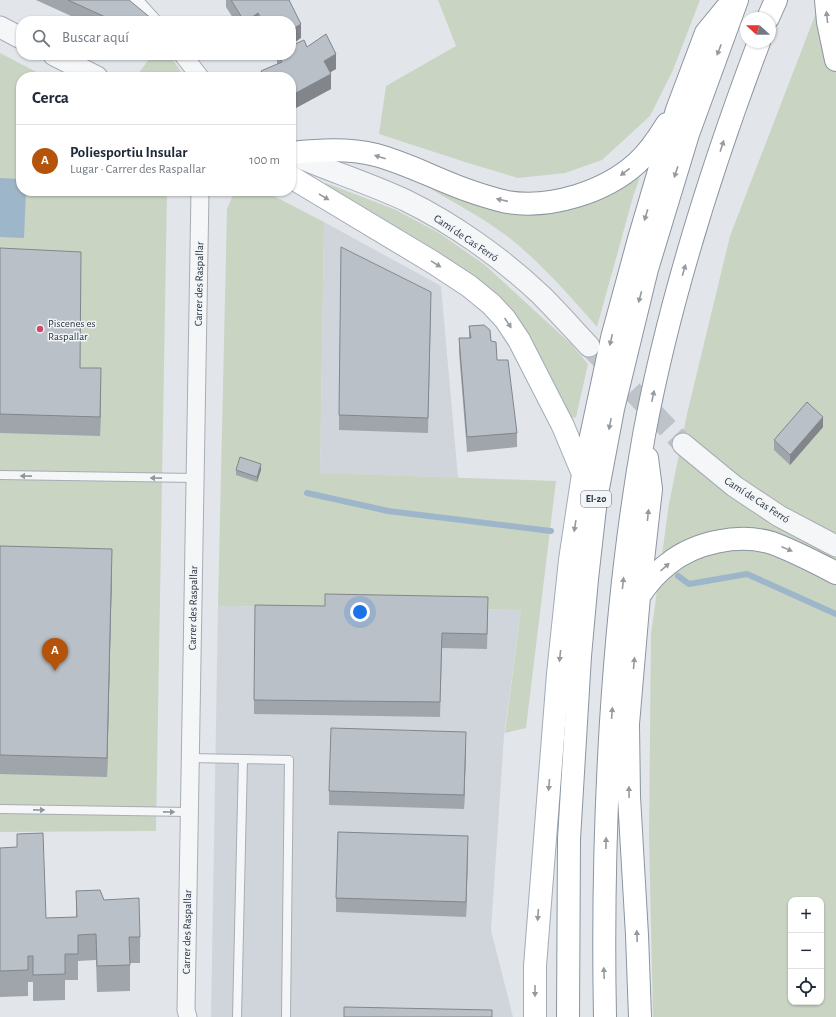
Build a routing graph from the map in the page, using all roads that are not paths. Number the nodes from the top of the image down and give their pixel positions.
1 (133, 0) edge
2 (733, 0) edge
3 (737, 0) edge
4 (776, 0) edge
5 (826, 0) edge
6 (771, 12) edge
7 (147, 16) edge
8 (0, 27) edge
9 (16, 35) edge
10 (757, 48) edge
11 (64, 60) edge
12 (187, 60) edge
13 (836, 60) edge
14 (87, 72) edge
15 (196, 72) edge
16 (677, 110) junction
17 (296, 153) edge
18 (296, 156) edge
19 (296, 163) edge
20 (318, 166) junction
21 (296, 180) edge
22 (202, 196) edge
23 (590, 346) tunnel mouth
24 (644, 435) junction
25 (684, 444) tunnel mouth
26 (583, 474) junction
27 (0, 475) edge
28 (195, 478) junction
29 (836, 546) edge
30 (836, 573) edge
31 (639, 596) junction
32 (190, 758) junction
33 (243, 759) junction
34 (0, 809) edge
35 (189, 812) junction
36 (184, 1015) edge
37 (238, 1017) edge
38 (286, 1017) edge
39 (535, 1017) edge
40 (568, 1017) edge
41 (605, 1017) edge
42 (640, 1017) edge

1 - 7 street
2 - 16 main road
3 -> 40 main road, EI-20
4 - 6 main road
13 -> 5 main road
8 - 9 street
24 -> 10 main road
11 - 14 street
12 - 15 street
16 -> 17 main road
16 -> 26 main road
18 - 20 street, Camí de Cas Ferró
19 - 20 street, Camí de Cas Ferró
20 - 23 street, Camí de Cas Ferró
21 -> 26 main road
22 - 28 street, Carrer des Raspallar
31 -> 24 main road
41 -> 24 main road
25 - 29 street, Camí de Cas Ferró
26 -> 39 main road
28 -> 27 lane
28 - 32 street, Carrer des Raspallar
31 -> 30 main road
42 -> 31 main road
32 - 33 lane
32 - 35 street, Carrer des Raspallar
33 - 37 lane
33 - 38 lane
34 -> 35 lane
35 - 36 street, Carrer des Raspallar

